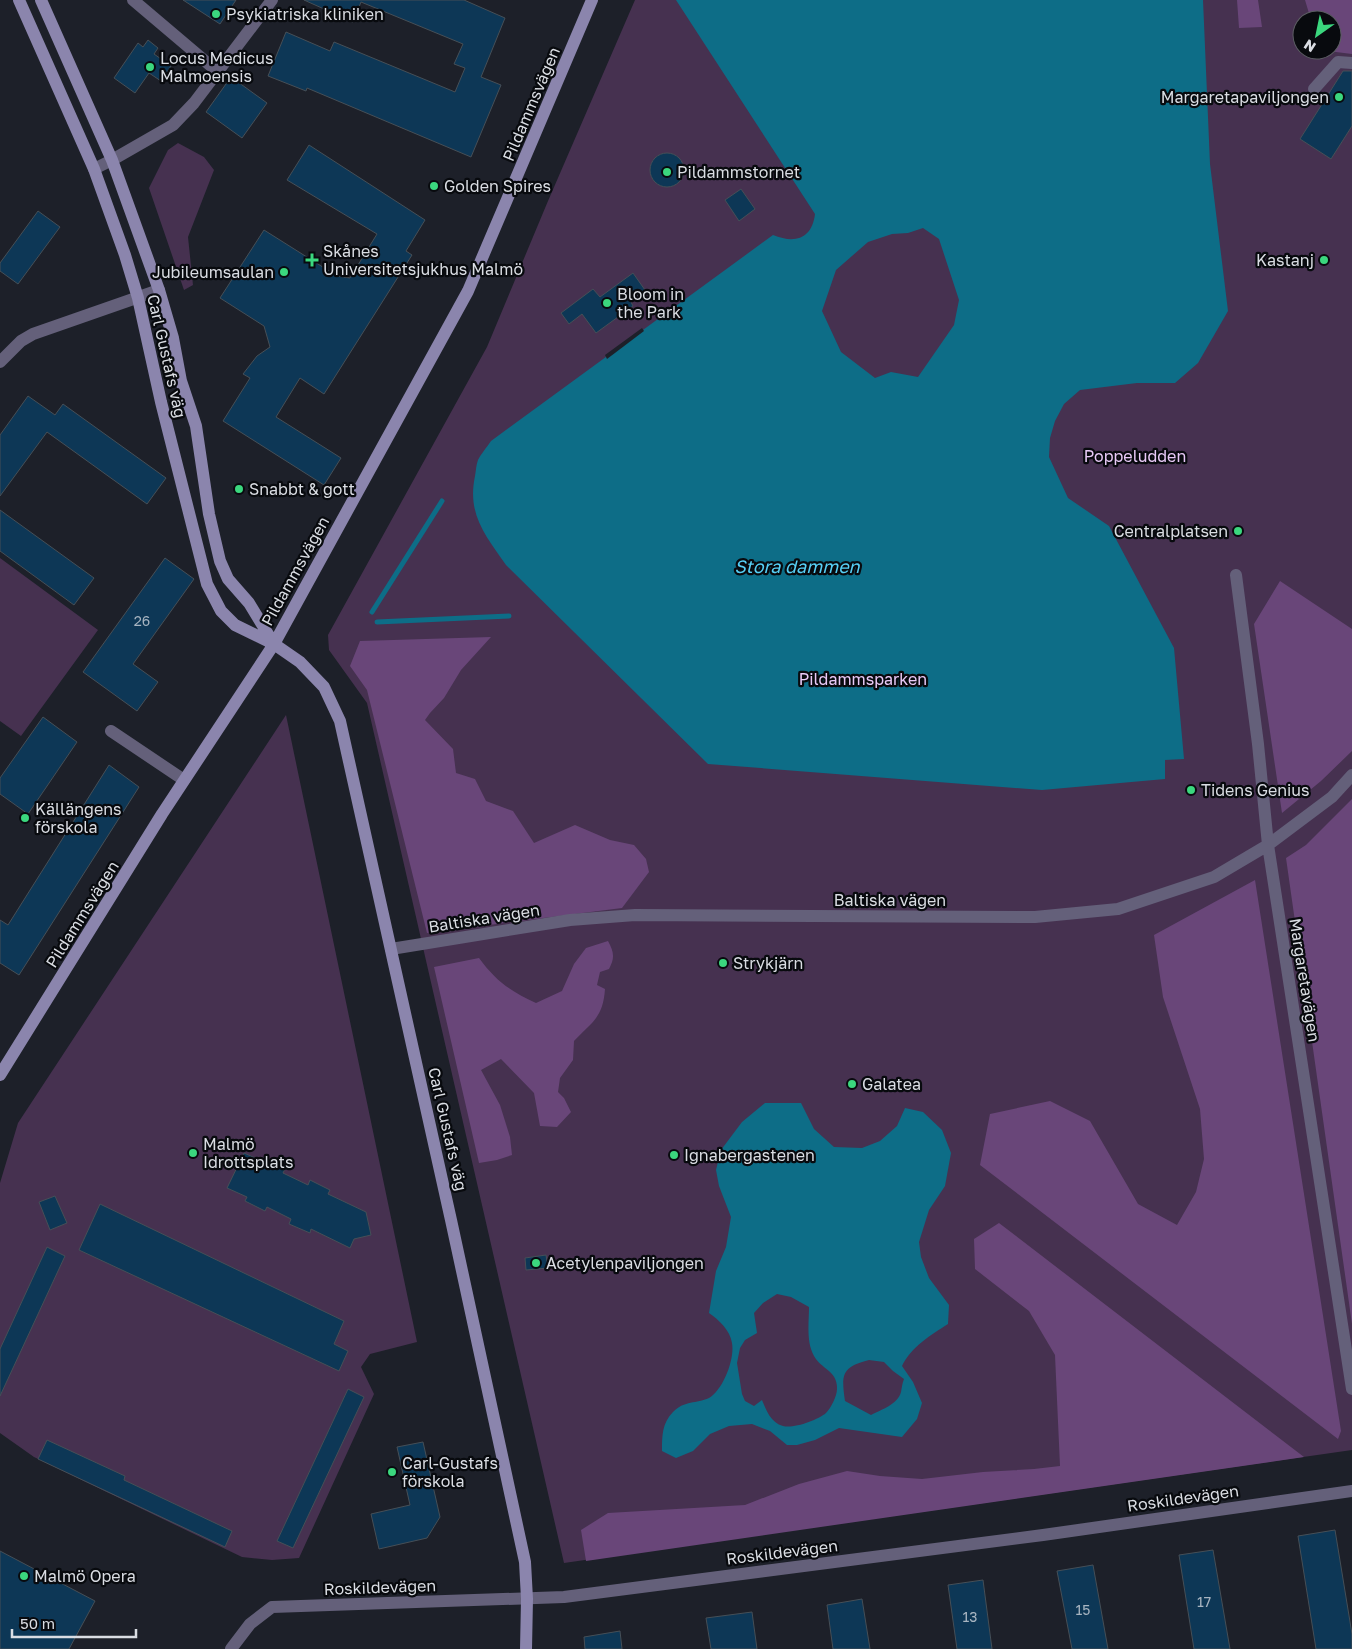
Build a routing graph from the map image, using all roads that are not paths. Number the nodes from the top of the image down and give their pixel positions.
1 (19, 0) edge
2 (41, 0) edge
3 (133, 0) edge
4 (272, 0) edge
5 (592, 0) edge
6 (1352, 63) edge
7 (218, 72) junction
8 (1314, 90) dead end
9 (112, 160) junction
10 (94, 169) junction
11 (159, 290) junction
12 (138, 298) junction
13 (0, 362) edge
14 (1236, 575) dead end
15 (274, 644) junction
16 (111, 731) dead end
17 (1352, 775) edge
18 (184, 780) junction
19 (1268, 844) junction
20 (391, 949) junction
21 (0, 1075) edge
22 (1352, 1389) edge
23 (1352, 1490) edge
24 (527, 1599) junction
25 (231, 1649) edge
26 (526, 1649) edge

1 - 10 street, Carl Gustafs väg
2 - 9 street, Carl Gustafs väg
3 - 7 street
4 - 7 street
5 - 15 street, Pildammsvägen
6 - 8 street
7 - 9 street
9 - 10 street
9 - 11 street, Carl Gustafs väg
10 - 12 street, Carl Gustafs väg
11 - 12 street
11 - 15 street, Carl Gustafs väg
12 - 13 street
12 - 15 street, Carl Gustafs väg
14 - 19 street, Margaretavägen
15 - 18 street, Pildammsvägen
15 - 20 street, Carl Gustafs väg
16 - 18 street
17 - 19 street, Baltiska vägen
18 - 21 street, Pildammsvägen
19 - 20 street, Baltiska vägen
19 - 22 street, Margaretavägen
20 - 24 street, Carl Gustafs väg
23 - 24 street, Roskildevägen
24 - 25 street, Roskildevägen
24 - 26 street, Carl Gustafs väg

